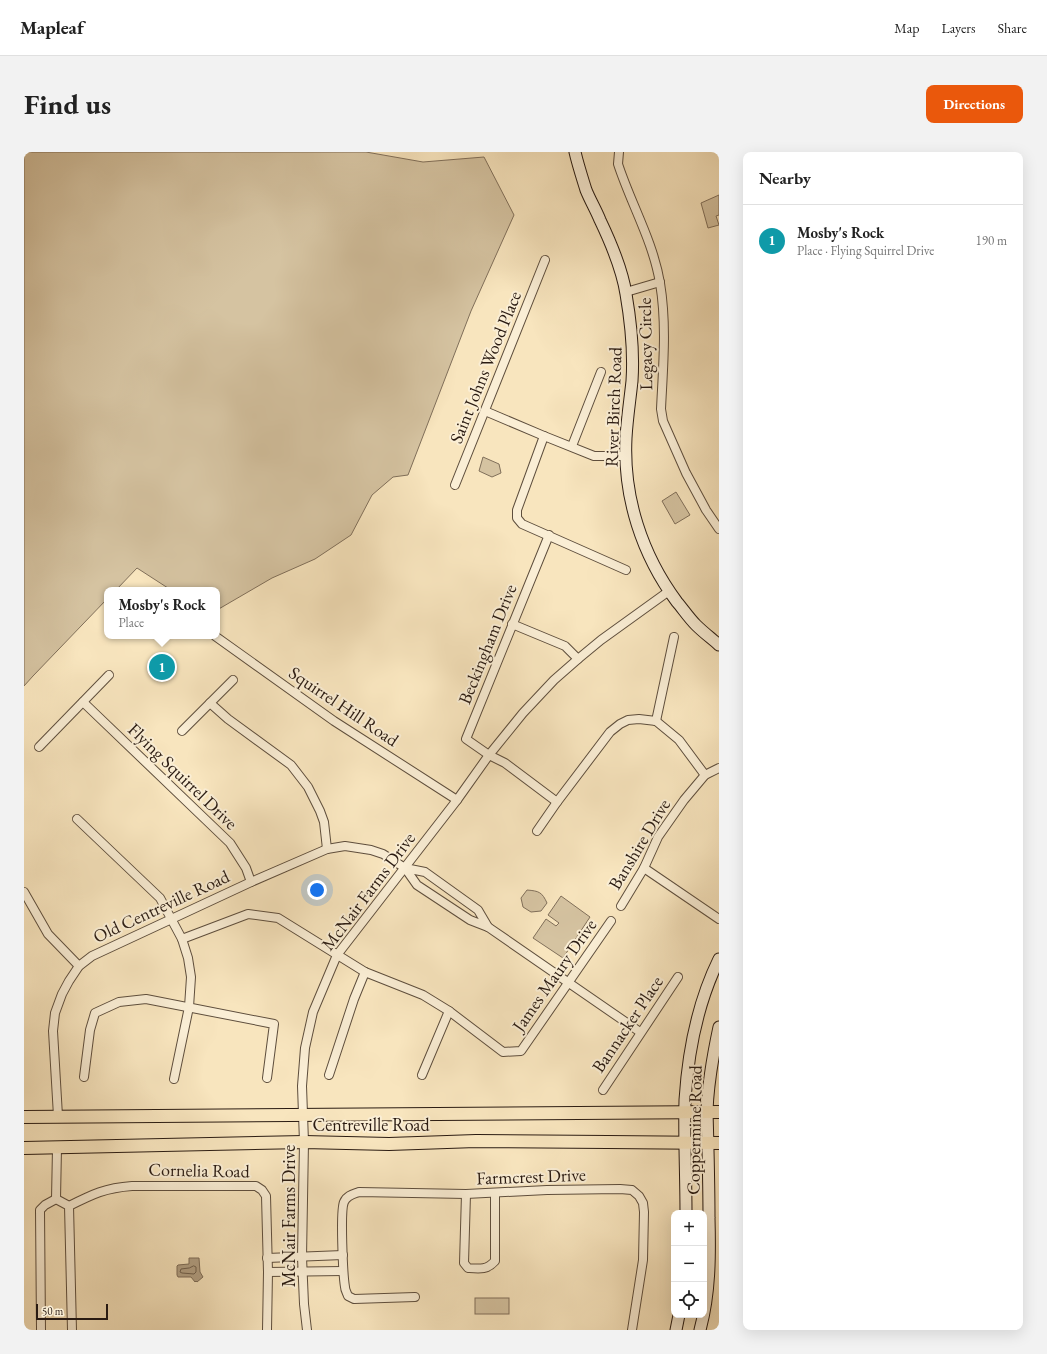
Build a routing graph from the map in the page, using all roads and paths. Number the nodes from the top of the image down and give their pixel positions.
1 (575, 152) edge
2 (619, 152) edge
3 (545, 260) dead end
4 (660, 282) junction
5 (626, 292) junction
6 (601, 372) dead end
7 (485, 411) junction
8 (544, 436) junction
9 (572, 446) junction
10 (626, 456) junction
11 (455, 485) dead end
12 (719, 529) edge
13 (549, 535) junction
14 (626, 570) dead end
15 (669, 591) junction
16 (512, 624) junction
17 (674, 637) dead end
18 (219, 639) edge
19 (719, 645) edge
20 (578, 660) junction
21 (109, 675) dead end
22 (232, 680) dead end
23 (83, 702) junction
24 (210, 703) junction
25 (656, 721) junction
26 (182, 731) dead end
27 (39, 747) dead end
28 (489, 755) junction
29 (719, 768) edge
30 (705, 775) junction
31 (457, 800) junction
32 (557, 802) junction
33 (77, 819) dead end
34 (537, 831) dead end
35 (327, 849) junction
36 (405, 868) junction
37 (644, 868) junction
38 (251, 882) junction
39 (24, 892) edge
40 (621, 906) dead end
41 (719, 918) edge
42 (172, 919) junction
43 (611, 921) dead end
44 (488, 927) junction
45 (182, 939) junction
46 (337, 955) junction
47 (719, 959) edge
48 (79, 966) junction
49 (366, 972) junction
50 (678, 977) dead end
51 (568, 982) junction
52 (189, 1007) junction
53 (449, 1012) junction
54 (719, 1027) edge
55 (640, 1032) junction
56 (329, 1075) dead end
57 (422, 1075) dead end
58 (84, 1077) dead end
59 (267, 1078) dead end
60 (174, 1079) dead end
61 (602, 1090) dead end
62 (685, 1112) junction
63 (713, 1112) edge
64 (303, 1115) junction
65 (58, 1116) junction
66 (24, 1117) edge
67 (304, 1142) junction
68 (685, 1143) junction
69 (713, 1143) edge
70 (24, 1148) edge
71 (57, 1148) junction
72 (495, 1193) junction
73 (466, 1194) junction
74 (56, 1199) junction
75 (70, 1206) junction
76 (686, 1210) edge
77 (343, 1255) junction
78 (302, 1257) junction
79 (267, 1258) junction
80 (343, 1271) junction
81 (268, 1272) junction
82 (303, 1272) junction
83 (414, 1297) dead end
84 (678, 1318) edge
85 (41, 1330) edge
86 (72, 1330) edge
87 (267, 1330) edge
88 (307, 1330) edge
89 (632, 1330) edge
90 (676, 1330) edge
91 (700, 1330) edge

1 - 5 street, River Birch Road
2 - 4 street, Legacy Circle
3 - 7 street, Saint Johns Wood Place
4 - 5 street
4 - 12 street, Legacy Circle
5 - 10 street, River Birch Road
6 - 9 street
7 - 8 street
7 - 11 street, Saint Johns Wood Place
8 - 9 street
8 - 13 street
9 - 10 street
10 - 15 street, River Birch Road
13 - 14 street
13 - 16 street, Beckingham Drive
15 - 19 street, River Birch Road
15 - 20 street, McNair Farms Drive
16 - 20 street
16 - 28 street, Beckingham Drive
17 - 25 street
18 - 31 street, Squirrel Hill Road
20 - 28 street, McNair Farms Drive
21 - 23 street
22 - 24 street
23 - 27 street
23 - 38 street, Flying Squirrel Drive
24 - 26 street
24 - 35 street
25 - 30 street
25 - 32 street
28 - 31 street, McNair Farms Drive
28 - 32 street
29 - 30 street, Banshire Drive
30 - 37 street, Banshire Drive
31 - 36 street, McNair Farms Drive
32 - 34 street
33 - 42 street
35 - 36 street, Old Centreville Road
35 - 38 street, Old Centreville Road
36 - 44 street
36 - 44 street
36 - 46 street, McNair Farms Drive
37 - 40 street, Banshire Drive
37 - 41 street
38 - 42 street, Old Centreville Road
39 - 48 street
42 - 45 street
42 - 48 street, Old Centreville Road
43 - 51 street, James Maury Drive
44 - 51 street
45 - 46 street, James Maury Drive
45 - 52 street
46 - 49 street, James Maury Drive
46 - 64 street, McNair Farms Drive
47 - 62 street, Coppermine Road
48 - 65 street, Old Centreville Road
49 - 53 street, James Maury Drive
49 - 56 street
50 - 55 street, Bannacker Place
51 - 53 street, James Maury Drive
51 - 55 street
52 - 58 street
52 - 59 street
52 - 60 street
53 - 57 street
54 - 63 street, Coppermine Road
55 - 61 street, Bannacker Place
62 - 63 main road, Centreville Road
62 - 64 main road, Centreville Road
62 - 68 street, Coppermine Road
63 - 69 street, Coppermine Road
64 - 65 main road, Centreville Road
64 - 67 street, McNair Farms Drive
65 - 66 main road, Centreville Road
67 - 68 main road, Centreville Road
67 - 71 main road, Centreville Road
67 - 78 street, McNair Farms Drive
68 - 69 main road, Centreville Road
68 - 76 street, Coppermine Road
69 - 91 street, Coppermine Road
70 - 71 main road, Centreville Road
71 - 74 street
72 - 73 street, Farmcrest Drive
72 - 73 street
72 - 89 street, Farmcrest Drive
73 - 77 street, Farmcrest Drive
74 - 75 street
74 - 85 street
75 - 79 street, Cornelia Road
75 - 86 street
77 - 78 street
77 - 80 street, Farmcrest Drive
78 - 79 street
78 - 82 street, McNair Farms Drive
79 - 81 street, Cornelia Road
80 - 82 street
80 - 83 street, Farmcrest Drive
81 - 82 street
81 - 87 street, Cornelia Road
82 - 88 street, McNair Farms Drive
84 - 90 street

